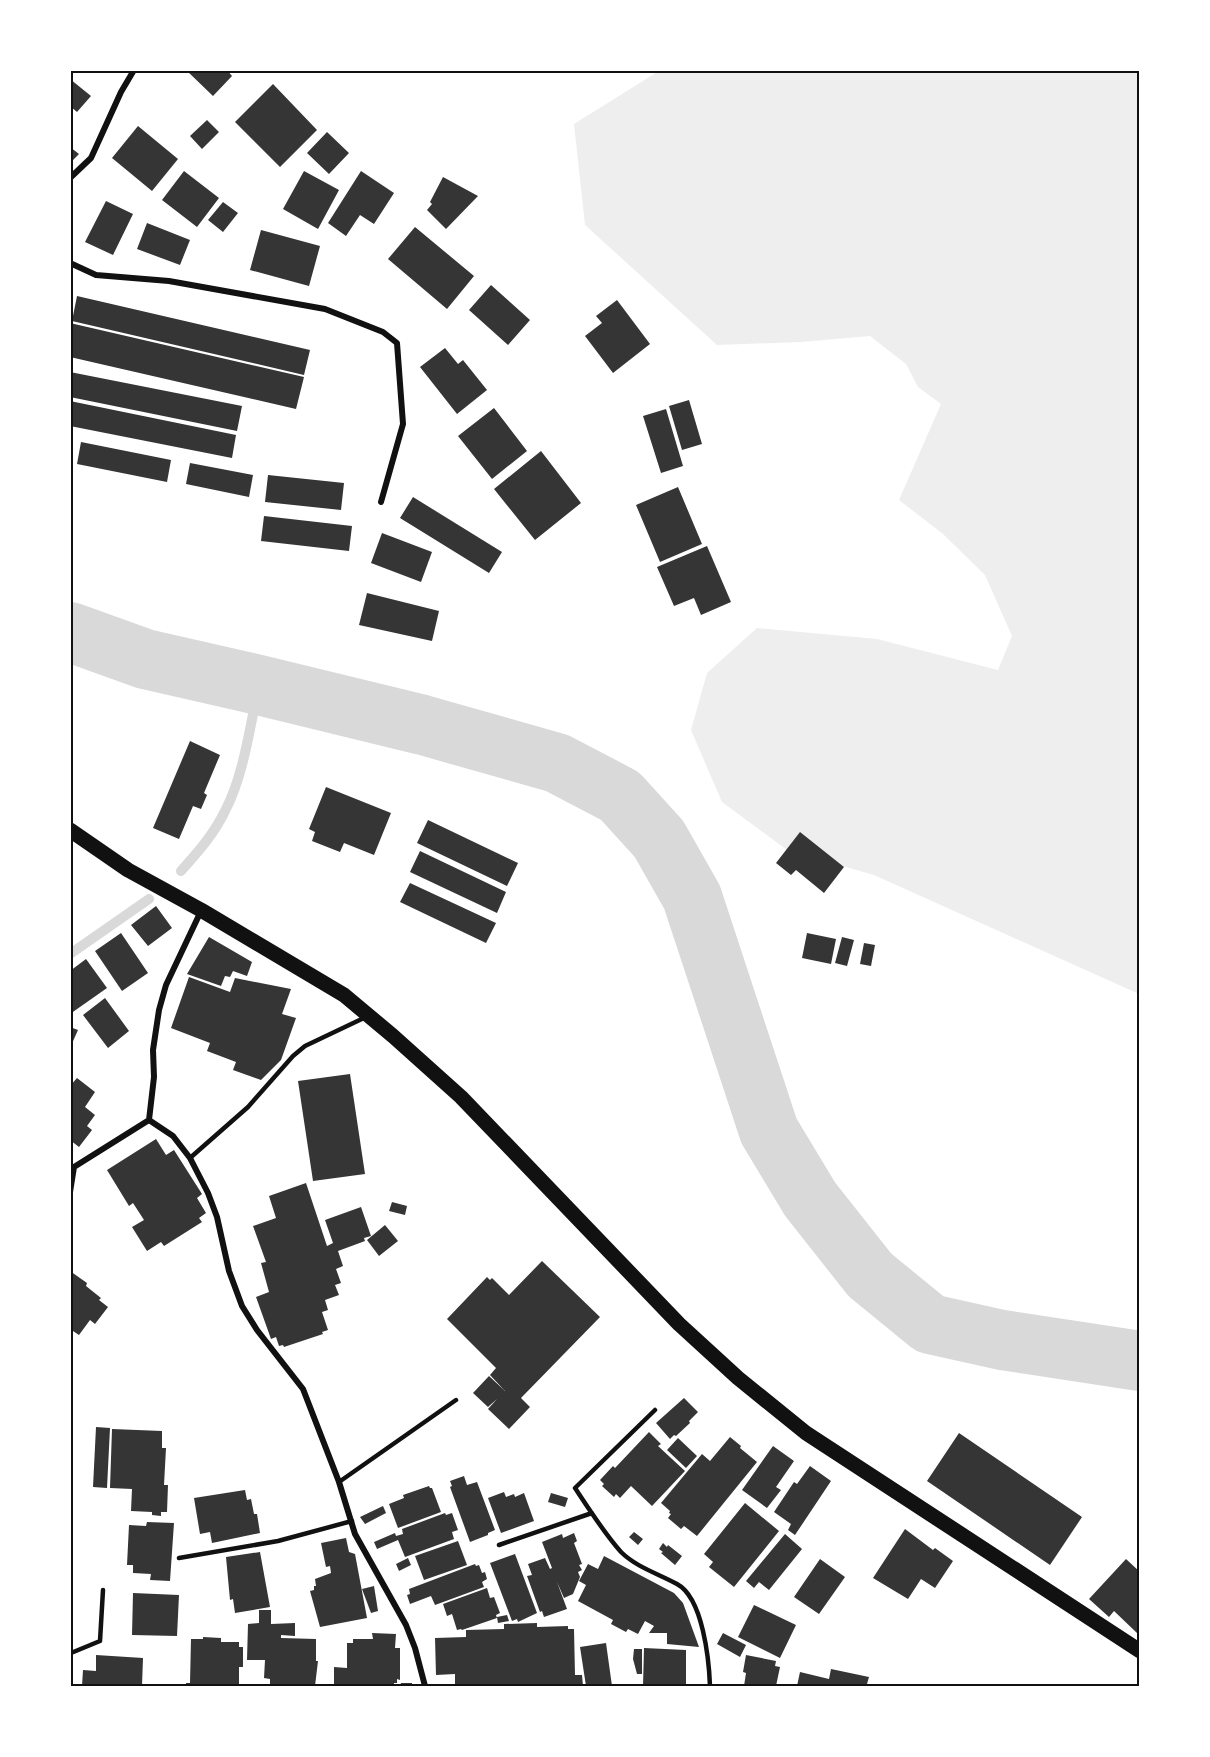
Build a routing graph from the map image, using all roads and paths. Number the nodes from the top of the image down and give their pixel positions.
1 (134, 70) edge
2 (70, 178) edge
3 (70, 263) edge
4 (381, 502) dead end
5 (70, 830) edge
6 (201, 910) junction
7 (369, 1016) junction
8 (149, 1120) junction
9 (190, 1158) junction
10 (72, 1166) edge
11 (70, 1191) edge
12 (456, 1400) dead end
13 (655, 1410) dead end
14 (339, 1482) junction
15 (592, 1513) junction
16 (351, 1521) junction
17 (498, 1545) dead end
18 (179, 1558) dead end
19 (103, 1590) dead end
20 (1140, 1651) edge
21 (70, 1656) edge
22 (425, 1686) edge
23 (710, 1686) edge

1 - 2 street
3 - 4 street
5 - 6 main road
6 - 7 main road
6 - 8 street
7 - 9 lane
7 - 20 main road
8 - 9 street
8 - 10 street
9 - 14 street
10 - 11 street
12 - 14 lane
13 - 15 lane
14 - 16 street
15 - 17 lane
15 - 23 lane
16 - 18 lane
16 - 22 street
19 - 21 lane

